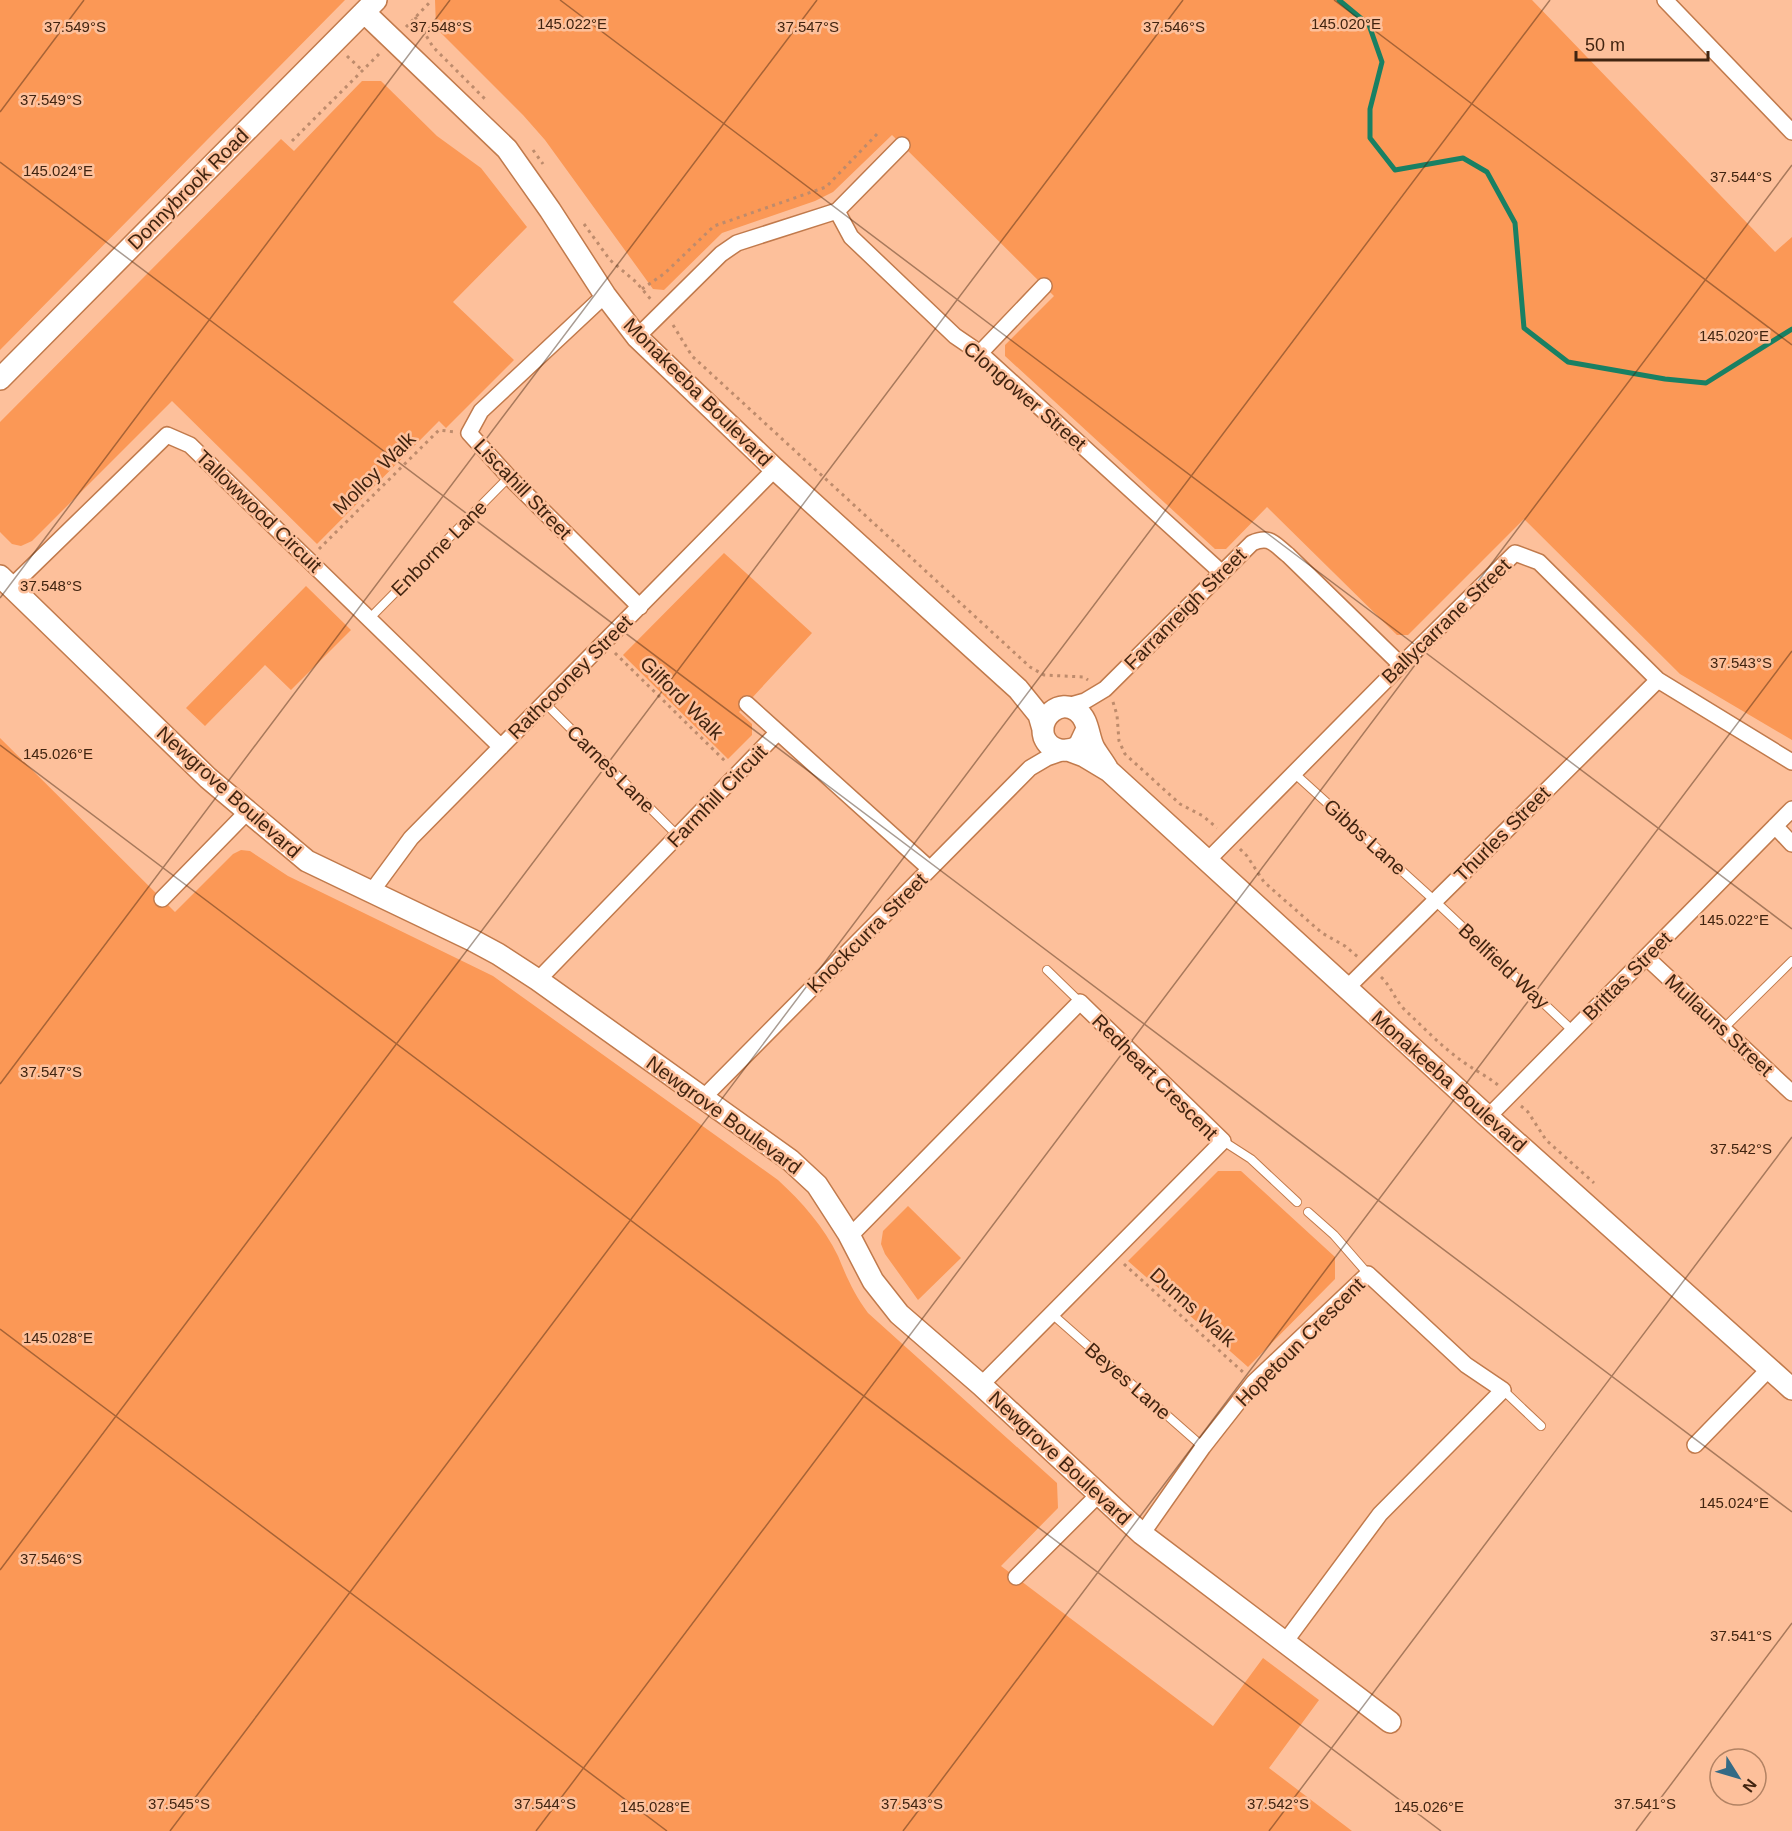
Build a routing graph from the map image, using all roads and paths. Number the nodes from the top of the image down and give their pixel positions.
1 (432, 0) edge
2 (1665, 0) edge
3 (370, 6) edge
4 (415, 17) dead end
5 (370, 64) dead end
6 (879, 132) dead end
7 (1792, 132) edge
8 (292, 141) dead end
9 (902, 145) dead end
10 (837, 211) junction
11 (1044, 286) dead end
12 (642, 289) dead end
13 (605, 295) junction
14 (637, 337) junction
15 (980, 353) junction
16 (0, 378) edge
17 (469, 434) junction
18 (775, 469) junction
19 (509, 477) junction
20 (308, 560) junction
21 (1221, 573) junction
22 (5, 581) edge
23 (640, 607) junction
24 (369, 619) junction
25 (605, 643) junction
26 (1401, 665) junction
27 (1658, 680) junction
28 (1018, 689) junction
29 (1105, 689) junction
30 (545, 703) junction
31 (747, 704) dead end
32 (1063, 707) junction
33 (1043, 729) junction
34 (1087, 729) junction
35 (778, 732) junction
36 (501, 747) junction
37 (1067, 751) junction
38 (1792, 762) edge
39 (1030, 768) junction
40 (1108, 771) junction
41 (1294, 773) junction
42 (738, 774) junction
43 (1792, 809) edge
44 (247, 812) junction
45 (1775, 826) junction
46 (678, 836) junction
47 (1792, 844) edge
48 (1207, 861) junction
49 (930, 869) junction
50 (372, 891) junction
51 (162, 899) dead end
52 (1435, 901) junction
53 (1646, 957) junction
54 (1792, 961) edge
55 (1047, 970) dead end
56 (538, 980) junction
57 (1347, 988) junction
58 (1080, 1002) junction
59 (1723, 1029) junction
60 (1573, 1031) junction
61 (1792, 1093) edge
62 (703, 1098) junction
63 (1488, 1117) junction
64 (1223, 1141) junction
65 (1297, 1202) dead end
66 (1308, 1212) dead end
67 (850, 1236) junction
68 (1112, 1253) junction
69 (1368, 1274) junction
70 (1052, 1314) junction
71 (1770, 1368) junction
72 (1254, 1382) junction
73 (981, 1385) junction
74 (1792, 1389) edge
75 (1503, 1390) junction
76 (1541, 1426) dead end
77 (1695, 1445) dead end
78 (1203, 1447) junction
79 (1099, 1494) junction
80 (1142, 1534) junction
81 (1016, 1577) dead end
82 (1285, 1642) junction
83 (1390, 1722) dead end

1 - 4 path
2 - 7 street
3 - 13 street, Monakeeba Boulevard
3 - 16 street, Donnybrook Road
5 - 8 path
6 - 12 path
9 - 10 street
10 - 14 street
10 - 15 street, Clongower Street
11 - 15 street
13 - 14 street, Monakeeba Boulevard
13 - 17 street, Liscahill Street
14 - 18 street, Monakeeba Boulevard
15 - 21 street, Clongower Street
17 - 19 street, Liscahill Street
17 - 20 path, Molloy Walk
18 - 23 street, Rathcooney Street
18 - 28 street, Monakeeba Boulevard
19 - 23 street, Liscahill Street
19 - 24 lane, Enborne Lane
20 - 22 street, Tallowwood Circuit
20 - 24 street, Tallowwood Circuit
21 - 26 street, Farranreigh Street
21 - 29 street, Farranreigh Street
22 - 44 street, Newgrove Boulevard
23 - 25 street, Rathcooney Street
24 - 36 street, Tallowwood Circuit
25 - 30 street, Rathcooney Street
25 - 42 path, Gilford Walk
26 - 27 street, Ballycarrane Street
26 - 41 street, Ballycarrane Street
27 - 38 street, Ballycarrane Street
27 - 52 street, Thurles Street
28 - 32 street, Monakeeba Boulevard
28 - 33 street, Monakeeba Boulevard
29 - 32 street, Farranreigh Street
29 - 34 street, Farranreigh Street
30 - 36 street, Rathcooney Street
30 - 46 lane, Carnes Lane
31 - 35 street
32 - 33 street
32 - 34 street
33 - 37 street
33 - 39 street, Knockcurra Street
34 - 37 street
34 - 40 street, Monakeeba Boulevard
35 - 42 street, Farmhill Circuit
35 - 49 street, Farmhill Circuit
36 - 50 street, Rathcooney Street
37 - 39 street, Knockcurra Street
37 - 40 street, Monakeeba Boulevard
39 - 49 street, Knockcurra Street
40 - 48 street, Monakeeba Boulevard
41 - 48 street, Ballycarrane Street
41 - 52 lane, Gibbs Lane
42 - 46 street, Farmhill Circuit
43 - 45 street, Brittas Street
44 - 50 street, Newgrove Boulevard
44 - 51 street
45 - 47 street
45 - 53 street, Brittas Street
46 - 56 street, Farmhill Circuit
48 - 57 street, Monakeeba Boulevard
49 - 62 street, Knockcurra Street
50 - 56 street, Newgrove Boulevard
52 - 57 street, Thurles Street
52 - 60 lane, Bellfield Way
53 - 59 street, Mullauns Street
53 - 60 street, Brittas Street
54 - 59 lane
55 - 58 lane
56 - 62 street, Newgrove Boulevard
57 - 63 street, Monakeeba Boulevard
58 - 64 street, Redheart Crescent
58 - 67 street, Redheart Crescent
59 - 61 street, Mullauns Street
60 - 63 street, Brittas Street
62 - 67 street, Newgrove Boulevard
63 - 71 street, Monakeeba Boulevard
64 - 65 lane
64 - 68 street, Redheart Crescent
66 - 69 lane
67 - 73 street, Newgrove Boulevard
68 - 70 street, Redheart Crescent
68 - 72 path, Dunns Walk
69 - 72 street, Hopetoun Crescent
69 - 75 street, Hopetoun Crescent
70 - 73 street, Redheart Crescent
70 - 78 lane, Beyes Lane
71 - 74 street, Monakeeba Boulevard
71 - 77 street
72 - 78 street, Hopetoun Crescent
73 - 79 street, Newgrove Boulevard
75 - 76 lane
75 - 82 street
78 - 80 street, Hopetoun Crescent
79 - 80 street, Newgrove Boulevard
79 - 81 street
80 - 82 street, Newgrove Boulevard
82 - 83 street, Newgrove Boulevard

